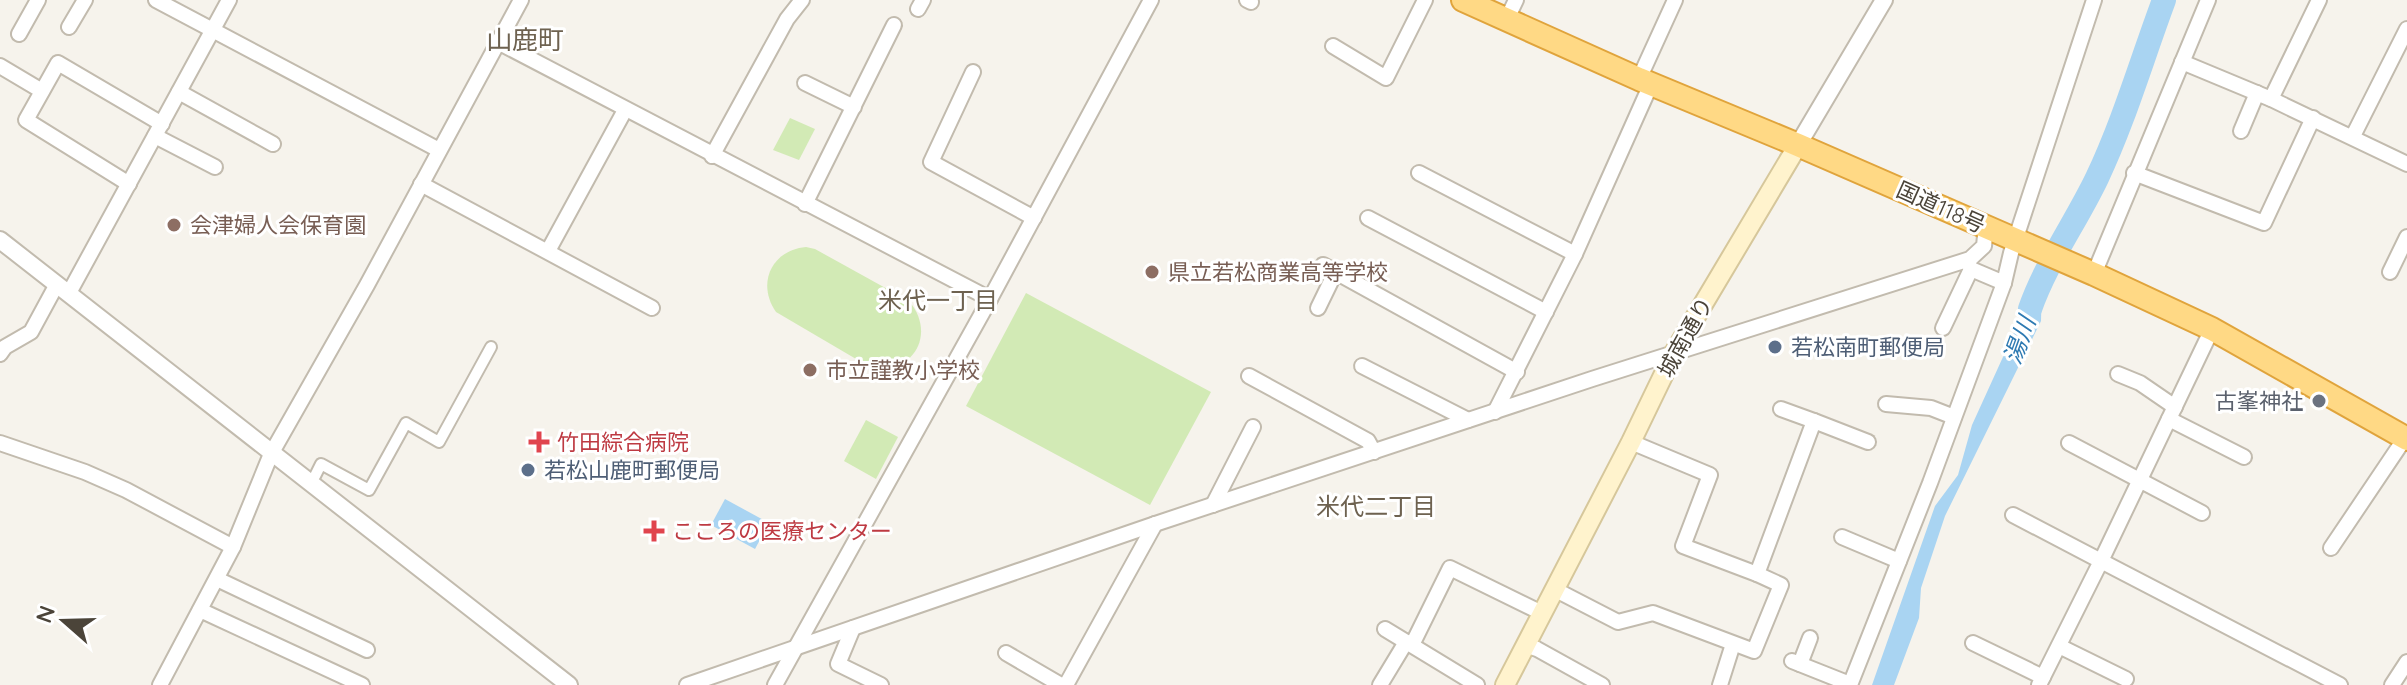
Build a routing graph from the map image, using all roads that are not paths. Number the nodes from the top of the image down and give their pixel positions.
1 (38, 0) edge
2 (85, 0) edge
3 (156, 0) edge
4 (229, 0) edge
5 (521, 0) edge
6 (802, 0) edge
7 (1151, 0) edge
8 (1425, 0) edge
9 (1463, 0) edge
10 (1516, 0) edge
11 (1675, 0) edge
12 (1884, 0) edge
13 (2094, 0) edge
14 (2208, 0) edge
15 (2319, 0) edge
16 (1506, 21) junction
17 (894, 25) dead end
18 (69, 27) dead end
19 (2407, 29) edge
20 (212, 31) junction
21 (19, 34) dead end
22 (498, 42) junction
23 (1333, 46) dead end
24 (2182, 62) junction
25 (0, 66) edge
26 (973, 72) dead end
27 (1645, 81) junction
28 (805, 83) dead end
29 (42, 91) junction
30 (179, 92) junction
31 (2257, 93) junction
32 (2271, 99) junction
33 (854, 107) junction
34 (625, 110) junction
35 (2313, 118) junction
36 (159, 130) junction
37 (2241, 131) dead end
38 (2353, 136) junction
39 (273, 144) dead end
40 (1798, 145) junction
41 (439, 150) junction
42 (712, 156) junction
43 (2407, 164) edge
44 (215, 167) dead end
45 (1419, 173) dead end
46 (2134, 173) junction
47 (129, 184) junction
48 (421, 184) junction
49 (805, 204) junction
50 (1034, 218) junction
51 (1368, 218) dead end
52 (1986, 226) junction
53 (2407, 237) edge
54 (0, 240) edge
55 (2019, 241) junction
56 (548, 251) junction
57 (1575, 254) junction
58 (1969, 265) junction
59 (2090, 272) junction
60 (2390, 272) dead end
61 (2004, 283) junction
62 (63, 289) junction
63 (990, 299) junction
64 (652, 308) dead end
65 (1318, 308) dead end
66 (1546, 312) junction
67 (1943, 328) dead end
68 (2212, 329) junction
69 (491, 347) dead end
70 (1674, 353) junction
71 (0, 354) edge
72 (1362, 366) dead end
73 (1517, 372) junction
74 (2118, 374) dead end
75 (1249, 376) dead end
76 (1886, 404) dead end
77 (1781, 409) dead end
78 (1495, 412) junction
79 (2172, 413) junction
80 (1954, 417) junction
81 (1468, 420) junction
82 (1814, 421) junction
83 (1253, 427) dead end
84 (2406, 438) edge
85 (1631, 442) junction
86 (1868, 442) dead end
87 (0, 443) edge
88 (2069, 443) dead end
89 (1374, 452) junction
90 (271, 454) junction
91 (2244, 457) dead end
92 (315, 476) dead end
93 (2141, 479) junction
94 (1213, 505) junction
95 (2202, 513) dead end
96 (2013, 515) dead end
97 (1155, 524) junction
98 (1842, 537) dead end
99 (233, 547) junction
100 (2331, 548) dead end
101 (1899, 561) junction
102 (2101, 561) junction
103 (1757, 574) junction
104 (217, 579) junction
105 (1554, 589) junction
106 (200, 610) junction
107 (1542, 613) junction
108 (853, 628) junction
109 (1385, 629) dead end
110 (1810, 638) dead end
111 (1973, 643) dead end
112 (1409, 644) junction
113 (1733, 644) junction
114 (1525, 645) junction
115 (2059, 646) junction
116 (795, 648) junction
117 (367, 650) dead end
118 (1006, 653) dead end
119 (2407, 662) edge
120 (2126, 679) dead end
121 (2041, 681) edge
122 (1850, 684) edge
123 (160, 685) edge
124 (362, 685) edge
125 (569, 685) edge
126 (687, 685) edge
127 (775, 685) edge
128 (881, 685) edge
129 (1063, 685) edge
130 (1380, 685) edge
131 (1477, 685) edge
132 (1505, 685) edge
133 (1602, 685) edge
134 (1720, 685) edge
135 (2340, 685) edge
136 (2392, 685) edge

1 - 21 street
2 - 18 street
3 - 20 street
4 - 20 street
5 - 22 street
6 - 42 street
7 - 50 street
8 - 23 street
9 - 16 highway, 国道118号
10 - 16 street
11 - 27 street
12 - 40 street, 城南通り
13 - 55 street
14 - 24 street
15 - 32 street
16 - 27 highway, 国道118号
17 - 33 street
19 - 38 street
20 - 30 street
20 - 41 street
22 - 34 street
22 - 41 street
24 - 31 street
24 - 46 street
25 - 29 street
26 - 50 street
27 - 40 highway, 国道118号
27 - 57 street
28 - 33 street
29 - 36 street
29 - 47 street
30 - 36 street
30 - 39 street
31 - 32 street
31 - 37 street
32 - 35 street
33 - 49 street
34 - 42 street
34 - 56 street
35 - 38 street
35 - 46 street
36 - 44 street
36 - 47 street
38 - 43 street
40 - 52 highway, 国道118号
40 - 70 main road, 城南通り
41 - 48 street
42 - 49 street
45 - 57 street
46 - 59 street
47 - 62 street
48 - 56 street
48 - 90 street
49 - 63 street
50 - 63 street
51 - 66 street
52 - 55 highway, 国道118号
52 - 58 street
53 - 60 street
54 - 62 street
55 - 59 highway, 国道118号
55 - 61 street
56 - 64 street
57 - 66 street
58 - 61 street
58 - 67 street
58 - 70 street
59 - 68 highway, 国道118号
61 - 80 street
62 - 71 street
62 - 90 street
63 - 116 street
65 - 73 street
66 - 73 street
68 - 79 street
68 - 84 highway, 国道118号
69 - 92 street
70 - 78 street
70 - 85 main road, 城南通り
72 - 81 street
73 - 78 street
74 - 79 street
75 - 89 street
76 - 80 street
77 - 82 street
78 - 81 street
79 - 91 street
79 - 93 street
80 - 101 street
81 - 89 street
82 - 86 street
82 - 103 street
83 - 94 street
84 - 100 street
85 - 103 street
85 - 105 main road, 城南通り
87 - 99 street
88 - 93 street
89 - 94 street
90 - 99 street
90 - 125 street
93 - 95 street
93 - 102 street
94 - 97 street
96 - 102 street
97 - 108 street
97 - 129 street
98 - 101 street
99 - 104 street
101 - 122 street
102 - 115 street
102 - 135 street
103 - 113 street
104 - 106 street
104 - 117 street
105 - 107 main road, 城南通り
105 - 113 street
106 - 123 street
106 - 124 street
107 - 112 street
107 - 114 main road, 城南通り
108 - 116 street
108 - 128 street
109 - 112 street
110 - 122 street
111 - 121 street
112 - 130 street
112 - 131 street
113 - 134 street
114 - 132 main road, 城南通り
114 - 133 street
115 - 120 street
115 - 121 street
116 - 126 street
116 - 127 street
118 - 129 street
119 - 136 street

